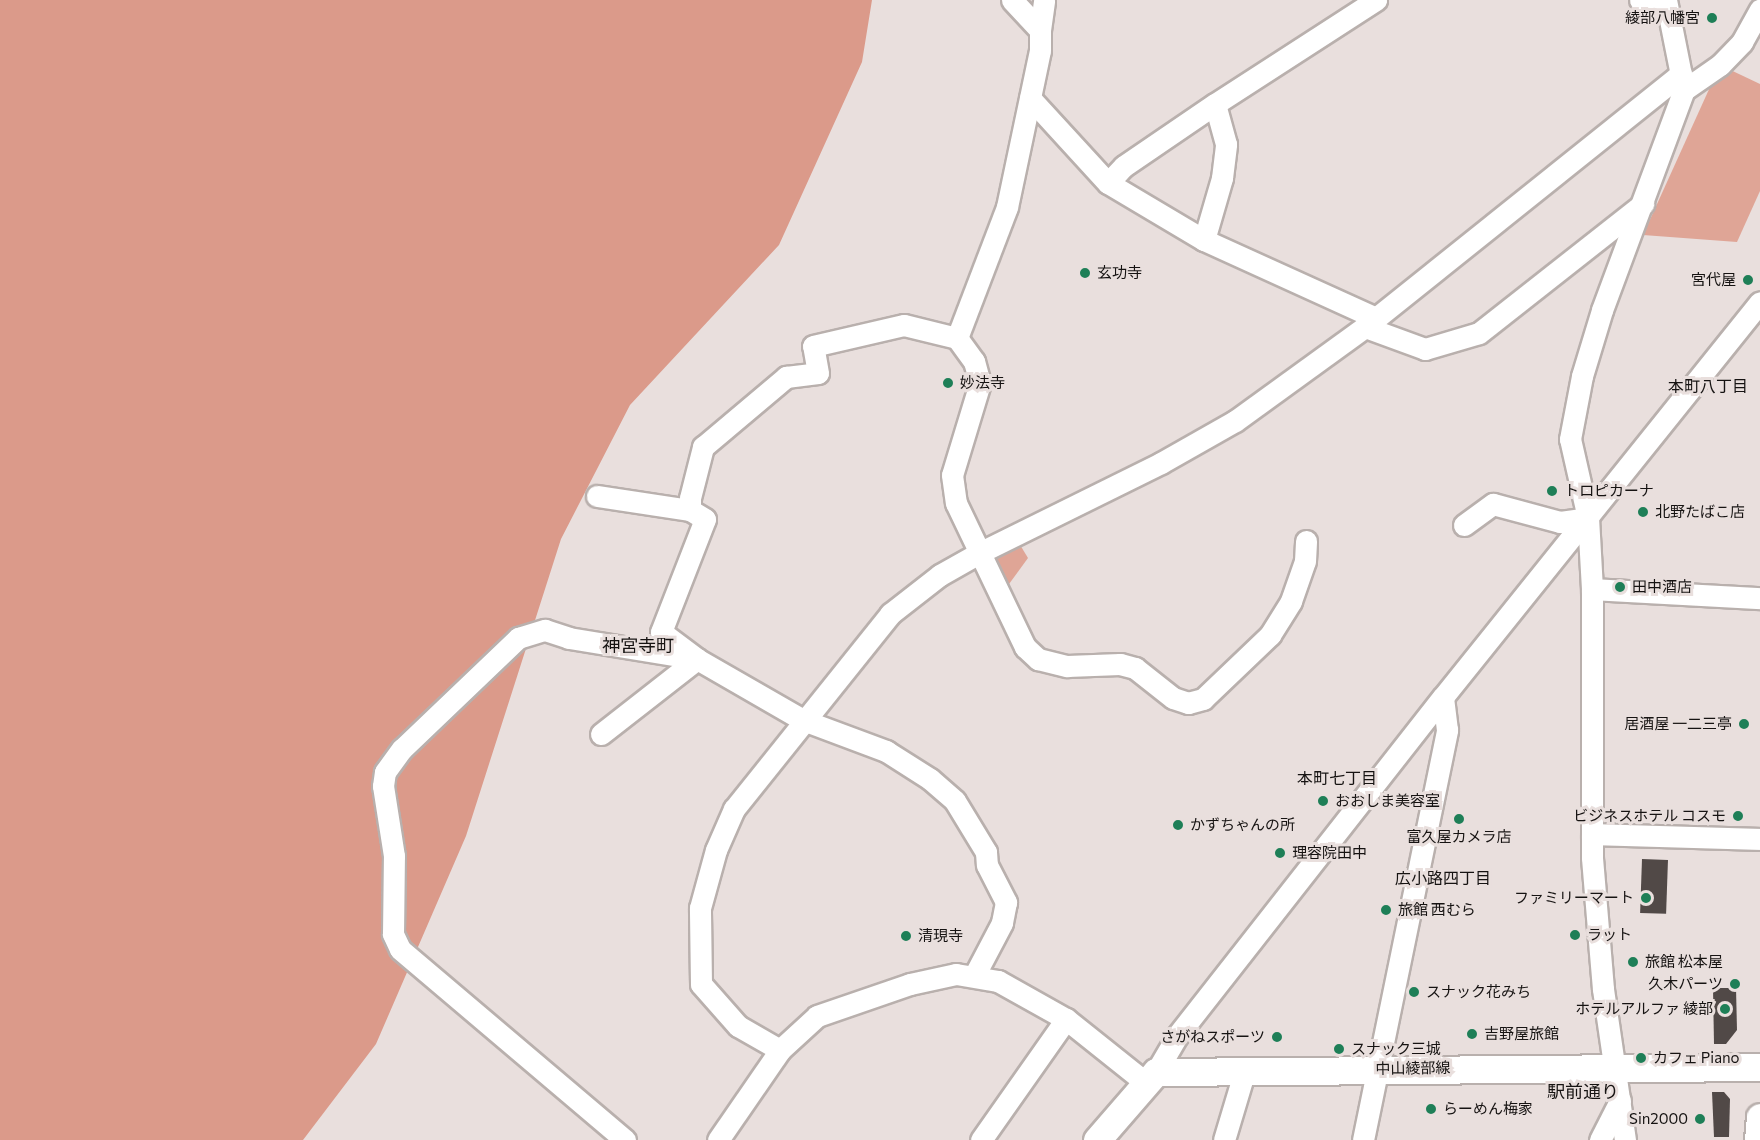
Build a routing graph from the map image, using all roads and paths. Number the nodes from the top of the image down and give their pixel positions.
1 (1012, 0) edge
2 (1044, 0) edge
3 (1640, 0) edge
4 (1370, 2) edge
5 (1668, 8) edge
6 (1760, 10) edge
7 (1040, 30) junction
8 (1683, 82) junction
9 (1030, 98) junction
10 (1215, 104) junction
11 (1108, 183) junction
12 (1643, 203) junction
13 (1204, 240) junction
14 (1760, 302) edge
15 (1370, 322) junction
16 (957, 338) junction
17 (597, 496) dead end
18 (690, 510) junction
19 (1588, 518) junction
20 (1464, 525) dead end
21 (1306, 541) dead end
22 (979, 553) junction
23 (1592, 589) junction
24 (1760, 598) edge
25 (697, 659) junction
26 (1443, 697) junction
27 (803, 720) junction
28 (601, 734) dead end
29 (1592, 834) junction
30 (1760, 839) edge
31 (974, 976) junction
32 (1066, 1019) junction
33 (780, 1050) junction
34 (1616, 1066) junction
35 (1760, 1067) edge
36 (1375, 1069) junction
37 (1245, 1071) junction
38 (1150, 1077) junction
39 (1620, 1101) junction
40 (1760, 1117) edge
41 (625, 1140) edge
42 (718, 1140) edge
43 (981, 1140) edge
44 (1097, 1140) edge
45 (1224, 1140) edge
46 (1363, 1140) edge
47 (1600, 1140) edge
48 (1625, 1140) edge
49 (1758, 1140) edge

1 - 7 street
2 - 7 street
3 - 5 street
4 - 10 street
5 - 8 street
6 - 8 street
7 - 9 street
8 - 12 street
8 - 15 street
9 - 11 street
9 - 16 street
10 - 11 street
10 - 13 street
11 - 13 street
12 - 15 street
12 - 19 street
13 - 15 street
14 - 19 street
15 - 22 street
16 - 18 street
16 - 22 street
17 - 18 street
18 - 25 street
19 - 20 street
19 - 23 street
19 - 26 street
21 - 22 street
22 - 27 street
23 - 24 street
23 - 29 street
25 - 27 street
25 - 28 street
25 - 41 street
26 - 36 street
26 - 38 street
27 - 31 street
27 - 33 street
29 - 30 street
29 - 34 street
31 - 32 street
31 - 33 street
32 - 38 street
32 - 43 street
33 - 42 street
34 - 35 main road, 中山綾部線
34 - 36 main road, 中山綾部線
34 - 39 street
36 - 37 main road, 中山綾部線
36 - 46 street
37 - 38 main road, 中山綾部線
37 - 45 street
38 - 44 main road
39 - 47 street
39 - 48 street
40 - 49 main road

